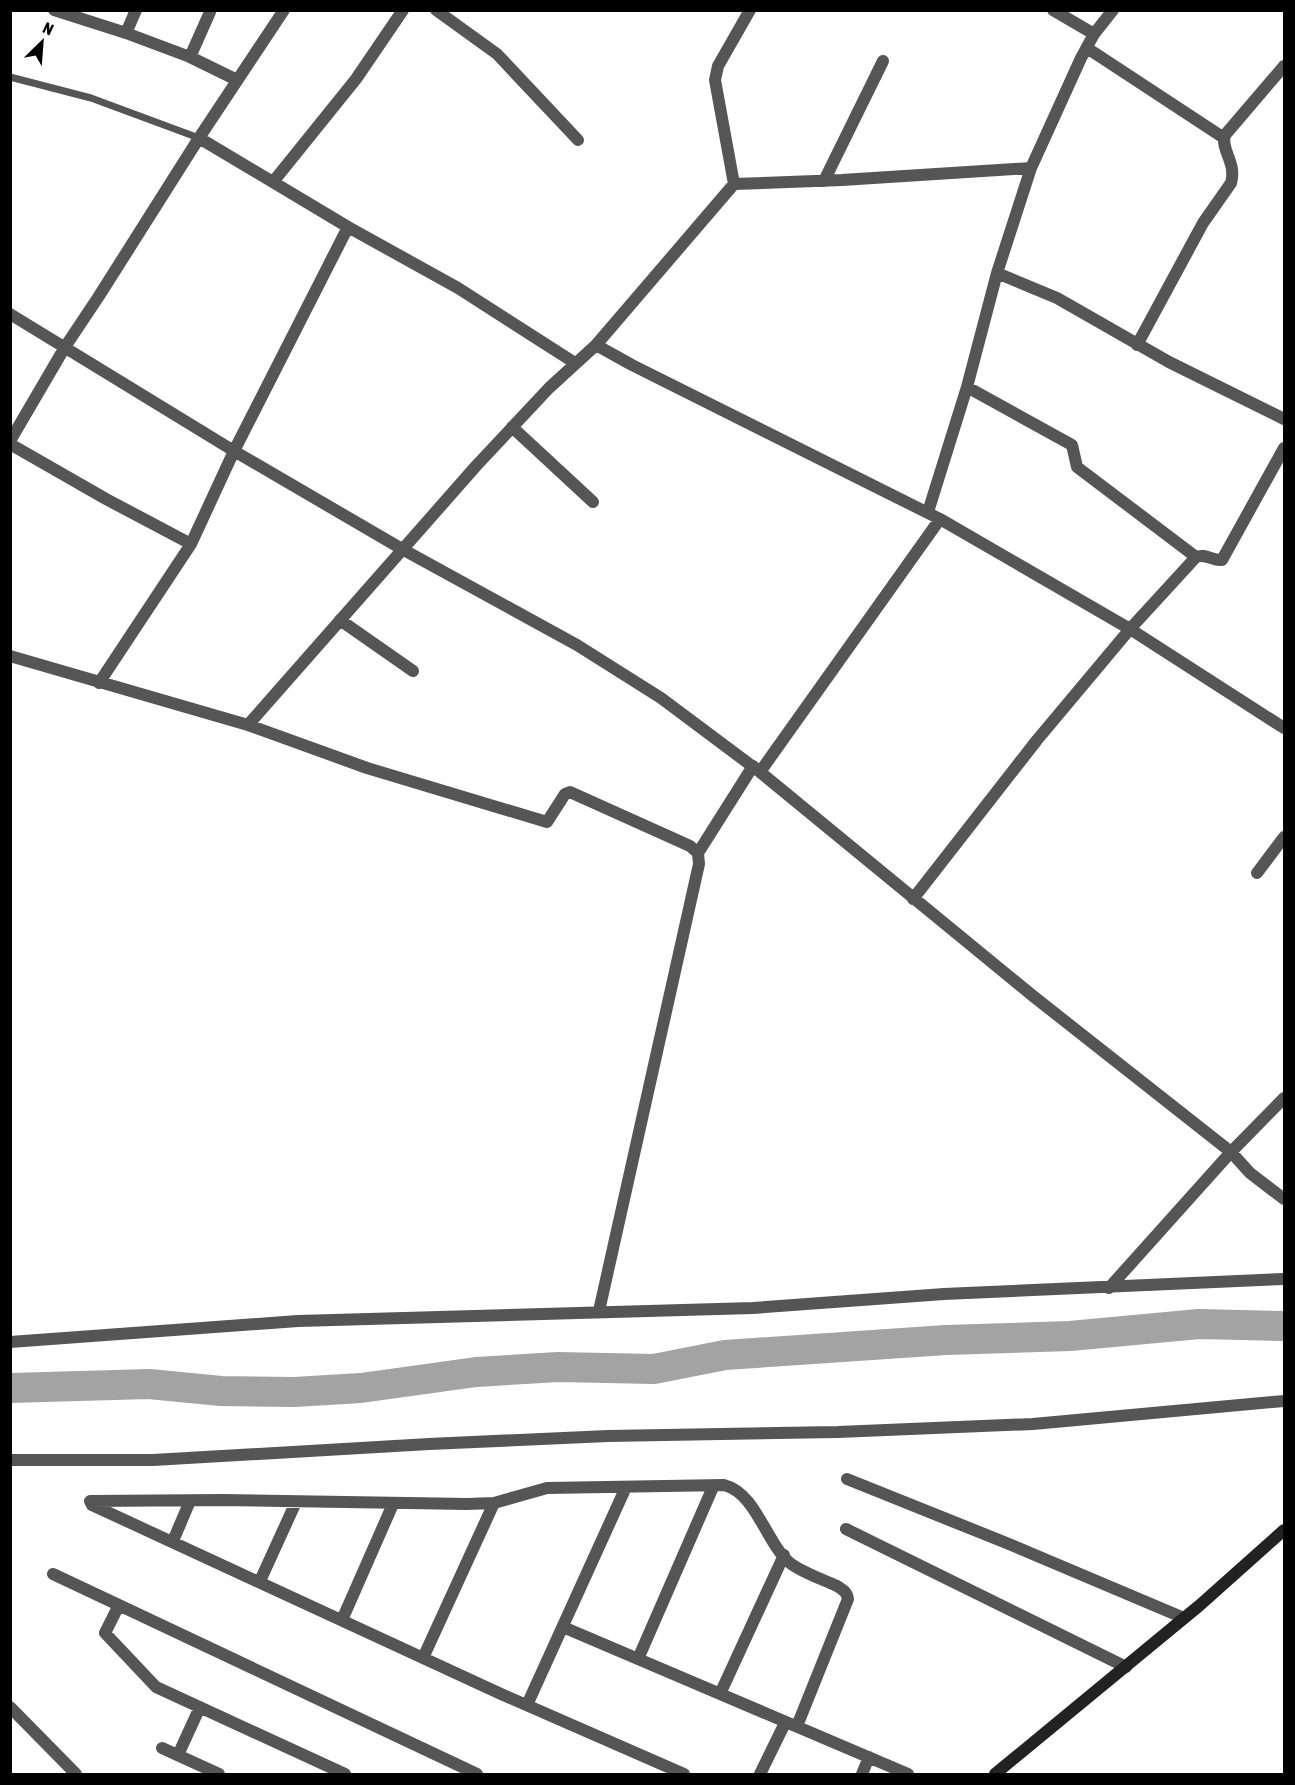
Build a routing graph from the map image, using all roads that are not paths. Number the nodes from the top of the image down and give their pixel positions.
1 (54, 10) edge
2 (136, 10) edge
3 (284, 10) edge
4 (403, 10) edge
5 (436, 10) edge
6 (750, 10) edge
7 (1053, 10) edge
8 (1113, 10) edge
9 (210, 12) dead end
10 (72, 13) edge
11 (126, 33) junction
12 (1094, 34) junction
13 (1087, 48) junction
14 (190, 57) junction
15 (883, 62) dead end
16 (1284, 66) edge
17 (10, 77) edge
18 (237, 80) junction
19 (199, 138) junction
20 (1224, 138) junction
21 (578, 140) dead end
22 (1031, 168) junction
23 (824, 181) junction
24 (273, 183) junction
25 (734, 184) junction
26 (348, 227) junction
27 (997, 273) junction
28 (10, 314) edge
29 (596, 345) junction
30 (1137, 345) junction
31 (65, 347) junction
32 (575, 363) junction
33 (967, 387) junction
34 (1284, 419) edge
35 (512, 427) junction
36 (10, 442) edge
37 (1284, 448) edge
38 (234, 451) junction
39 (593, 502) dead end
40 (928, 512) junction
41 (940, 519) junction
42 (191, 544) junction
43 (402, 549) junction
44 (1196, 557) junction
45 (340, 620) junction
46 (1130, 629) junction
47 (10, 656) edge
48 (413, 671) dead end
49 (99, 683) junction
50 (248, 725) junction
51 (1284, 728) edge
52 (756, 769) junction
53 (1284, 837) edge
54 (698, 853) junction
55 (1257, 873) dead end
56 (913, 899) junction
57 (1284, 1098) edge
58 (1231, 1152) junction
59 (1284, 1199) edge
60 (1284, 1279) edge
61 (1109, 1287) junction
62 (599, 1311) junction
63 (10, 1341) edge
64 (1284, 1401) edge
65 (10, 1460) edge
66 (846, 1479) dead end
67 (712, 1486) junction
68 (626, 1487) junction
69 (190, 1501) junction
70 (296, 1502) junction
71 (494, 1503) junction
72 (393, 1504) junction
73 (846, 1529) dead end
74 (1284, 1530) edge
75 (173, 1541) junction
76 (784, 1555) junction
77 (53, 1574) dead end
78 (260, 1581) junction
79 (118, 1605) junction
80 (1184, 1618) junction
81 (342, 1620) junction
82 (563, 1627) junction
83 (423, 1658) junction
84 (638, 1659) junction
85 (1126, 1667) junction
86 (720, 1694) junction
87 (527, 1705) junction
88 (10, 1707) edge
89 (200, 1707) junction
90 (791, 1724) junction
91 (162, 1748) dead end
92 (178, 1755) junction
93 (869, 1757) junction
94 (997, 1773) edge
95 (76, 1774) edge
96 (219, 1774) edge
97 (345, 1774) edge
98 (477, 1774) edge
99 (684, 1774) edge
100 (760, 1774) edge
101 (862, 1774) edge
102 (908, 1774) edge

1 - 10 street
2 - 11 street
3 - 18 street
4 - 24 street
5 - 21 street
6 - 25 street
7 - 12 street
8 - 12 street
9 - 14 street
10 - 11 street
11 - 14 street
12 - 13 street
13 - 20 street
13 - 22 street
14 - 18 street
15 - 23 street
16 - 20 street
17 - 19 lane
18 - 19 street
19 - 24 street
19 - 31 street
20 - 30 street
22 - 23 street
22 - 27 street
23 - 25 street
24 - 26 street
25 - 29 street
26 - 32 street
26 - 38 street
27 - 30 street
27 - 33 street
28 - 31 street
29 - 32 street
29 - 40 street
30 - 34 street
31 - 36 street
31 - 38 street
32 - 35 street
33 - 40 street
33 - 44 street
35 - 39 street
35 - 43 street
36 - 42 street
37 - 44 street
38 - 42 street
38 - 43 street
40 - 41 street
41 - 46 street
41 - 52 street
42 - 49 street
43 - 45 street
43 - 52 street
44 - 46 street
45 - 48 street
45 - 50 street
46 - 51 street
46 - 56 street
47 - 49 street
49 - 50 street
50 - 54 street
52 - 54 street
52 - 56 street
53 - 55 street
54 - 62 street
56 - 58 street
57 - 58 street
58 - 59 street
58 - 61 street
60 - 61 street
61 - 62 street
62 - 63 street
64 - 65 street
66 - 80 street
67 - 68 street
67 - 76 street
67 - 84 street
68 - 71 street
68 - 82 street
69 - 70 street
69 - 75 street
69 - 75 street
70 - 72 street
70 - 78 street
71 - 72 street
71 - 83 street
72 - 81 street
73 - 85 street
74 - 80 street
75 - 78 street
76 - 86 street
76 - 90 street
77 - 79 street
78 - 81 street
79 - 89 street
79 - 98 street
80 - 85 street
81 - 83 street
82 - 84 street
82 - 87 street
83 - 87 street
84 - 86 street
85 - 94 street
86 - 90 street
87 - 99 street
88 - 95 street
89 - 92 street
89 - 97 street
90 - 93 street
90 - 100 street
91 - 92 street
92 - 96 street
93 - 101 street
93 - 102 street

